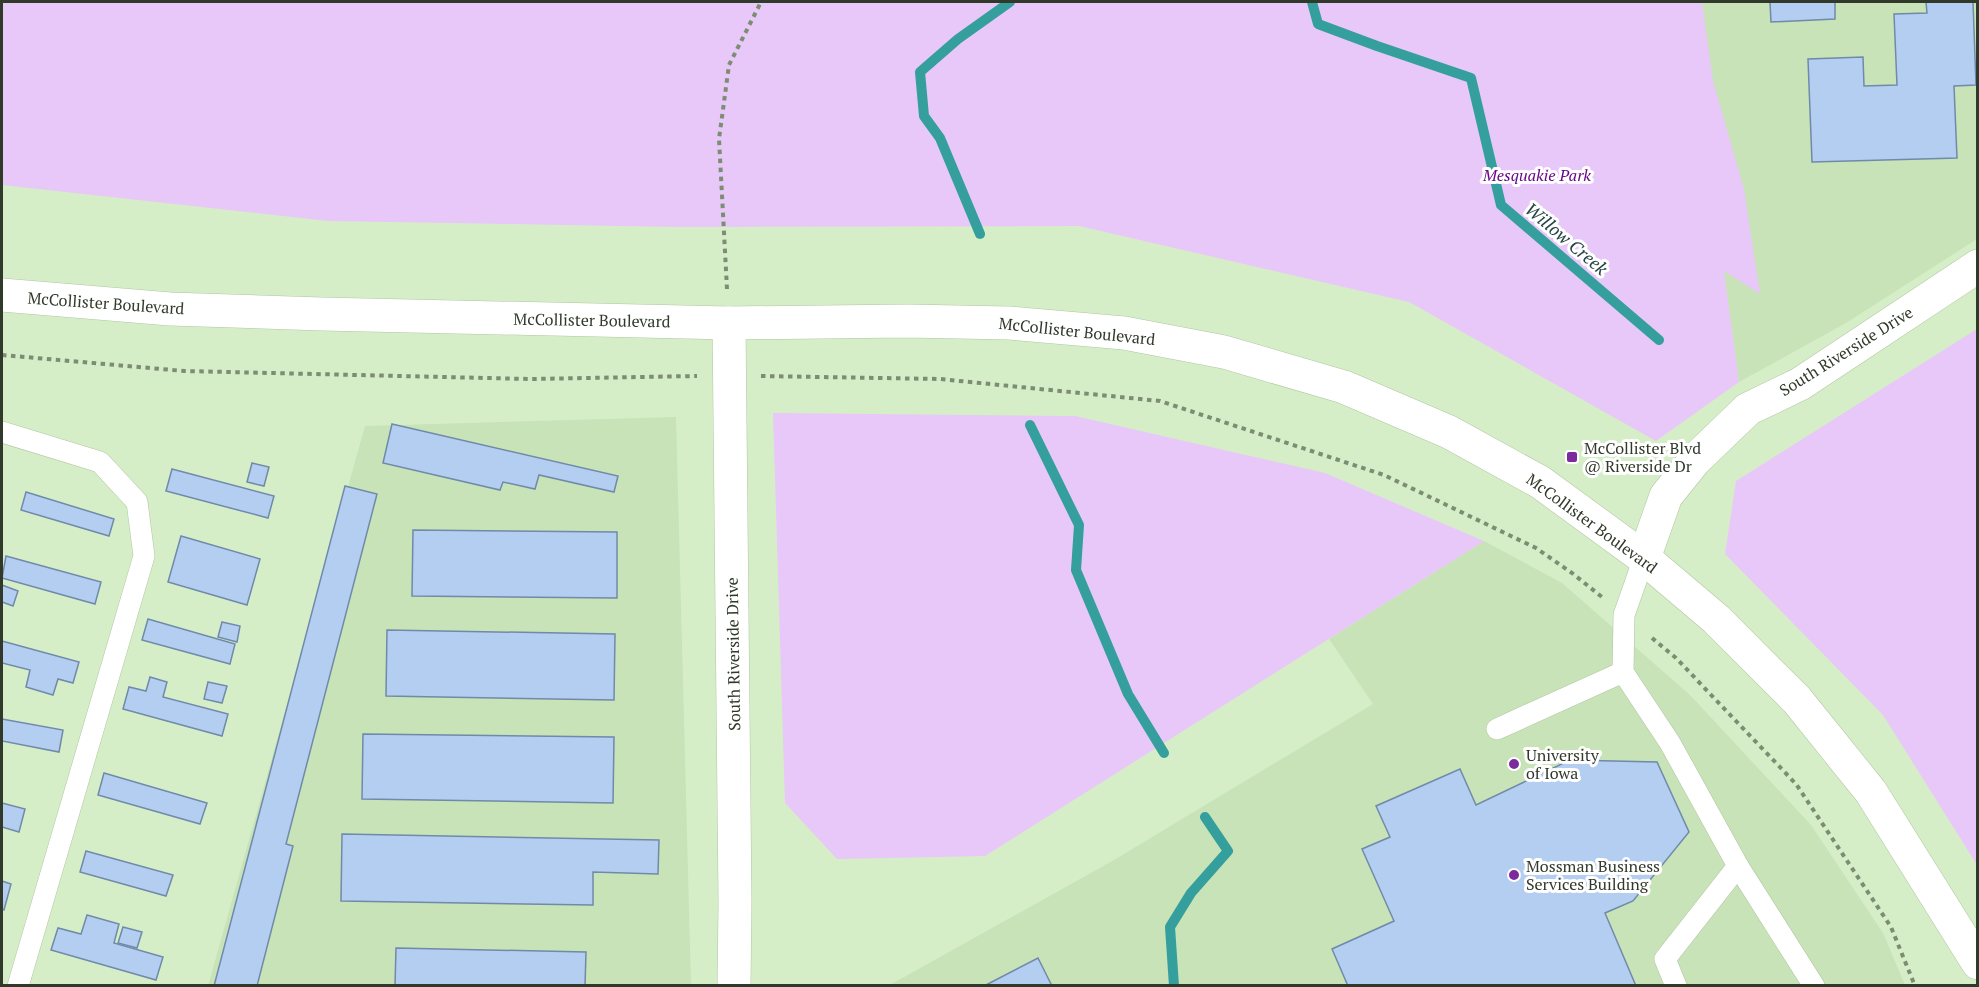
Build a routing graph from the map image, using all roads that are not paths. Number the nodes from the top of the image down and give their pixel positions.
1 (1977, 267) edge
2 (2, 295) edge
3 (729, 323) junction
4 (2, 432) edge
5 (1644, 558) junction
6 (1623, 672) junction
7 (1497, 729) dead end
8 (1738, 866) junction
9 (1977, 963) edge
10 (18, 986) edge
11 (734, 986) edge
12 (1676, 986) edge
13 (1814, 986) edge

1 - 5 main road, South Riverside Drive
2 - 3 main road, McCollister Boulevard
3 - 5 main road, McCollister Boulevard
3 - 11 main road, South Riverside Drive
4 - 10 lane
5 - 6 lane
5 - 9 main road, McCollister Boulevard
6 - 7 lane
6 - 8 lane
8 - 12 lane
8 - 13 lane

